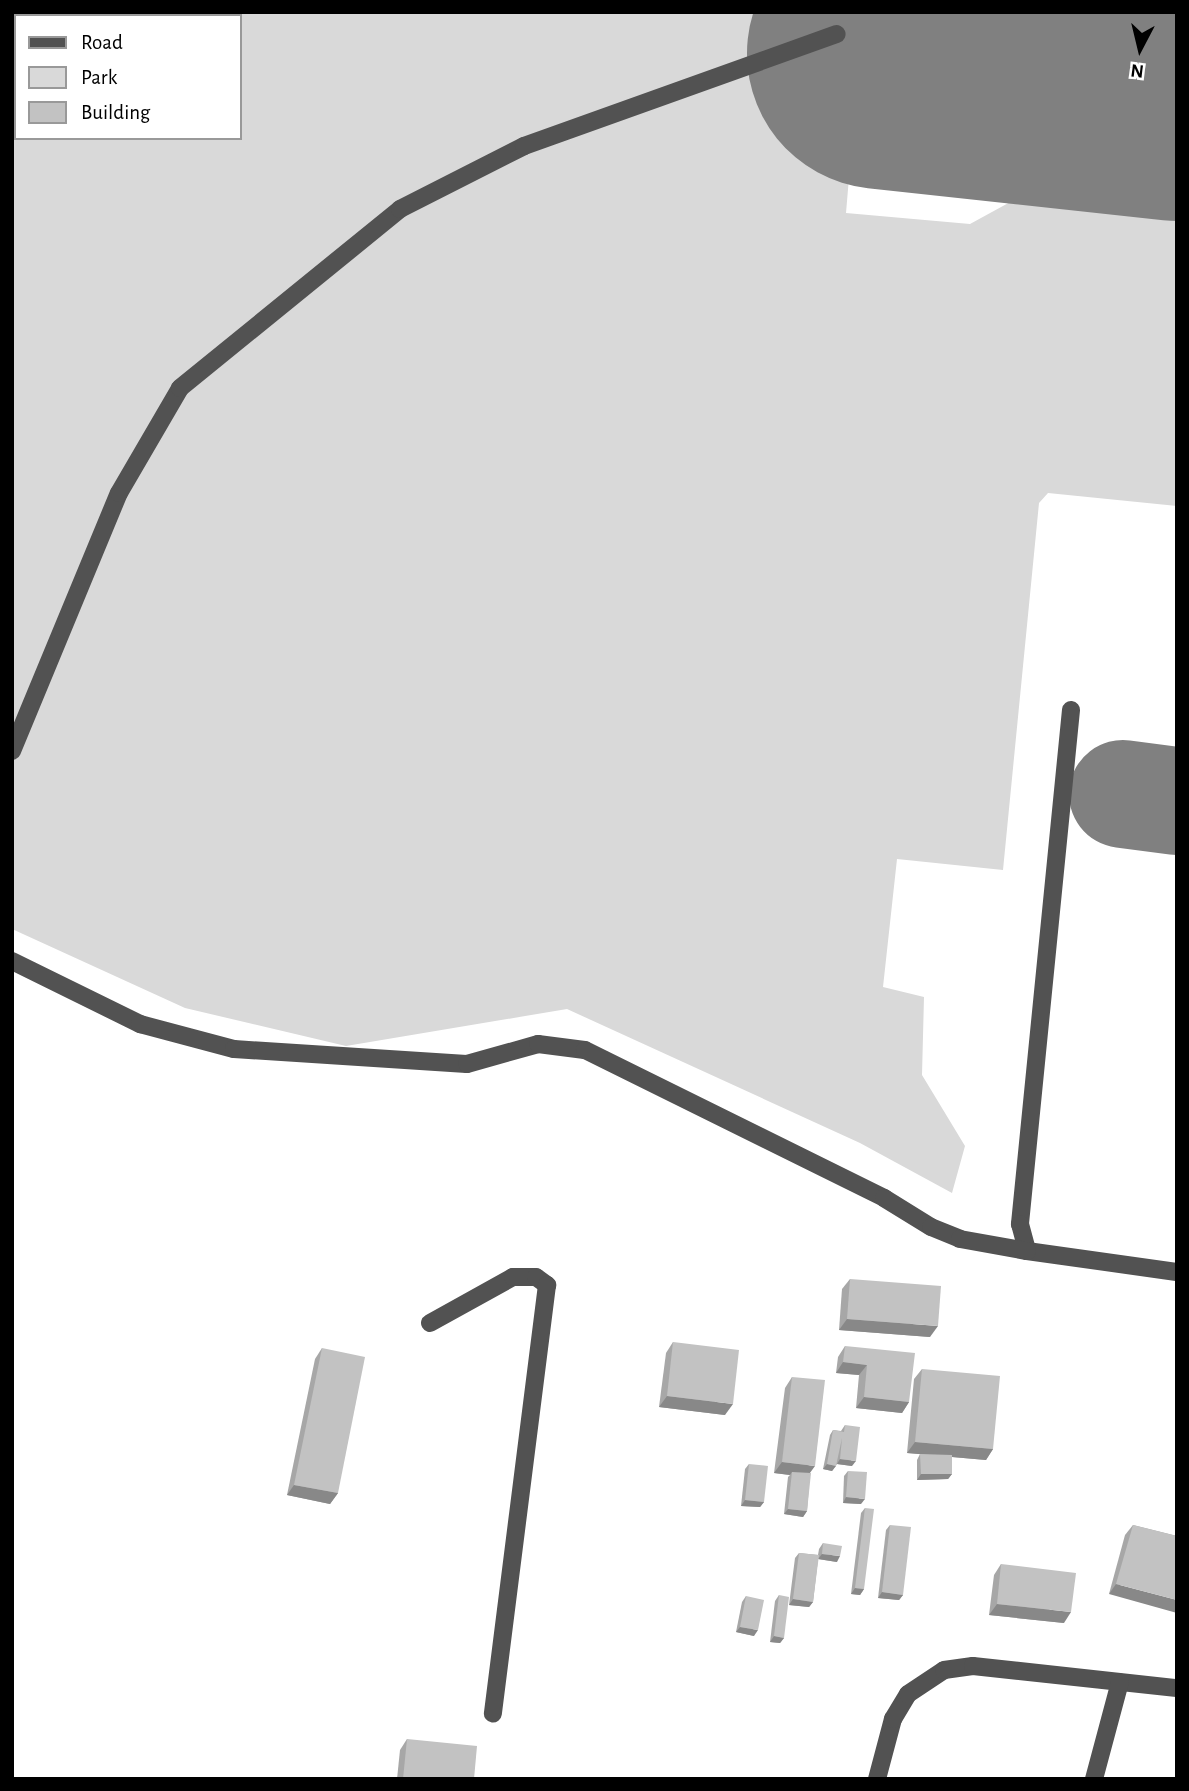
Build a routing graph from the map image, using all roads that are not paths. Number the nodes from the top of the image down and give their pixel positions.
1 (837, 34) dead end
2 (1072, 710) dead end
3 (12, 751) edge
4 (12, 961) edge
5 (1027, 1251) junction
6 (1177, 1272) edge
7 (430, 1323) dead end
8 (1120, 1682) junction
9 (1177, 1688) edge
10 (493, 1714) dead end
11 (877, 1779) edge
12 (1094, 1779) edge

1 - 3 street
2 - 5 street
4 - 5 street
5 - 6 street
7 - 10 street
8 - 9 street
8 - 11 street
8 - 12 street

